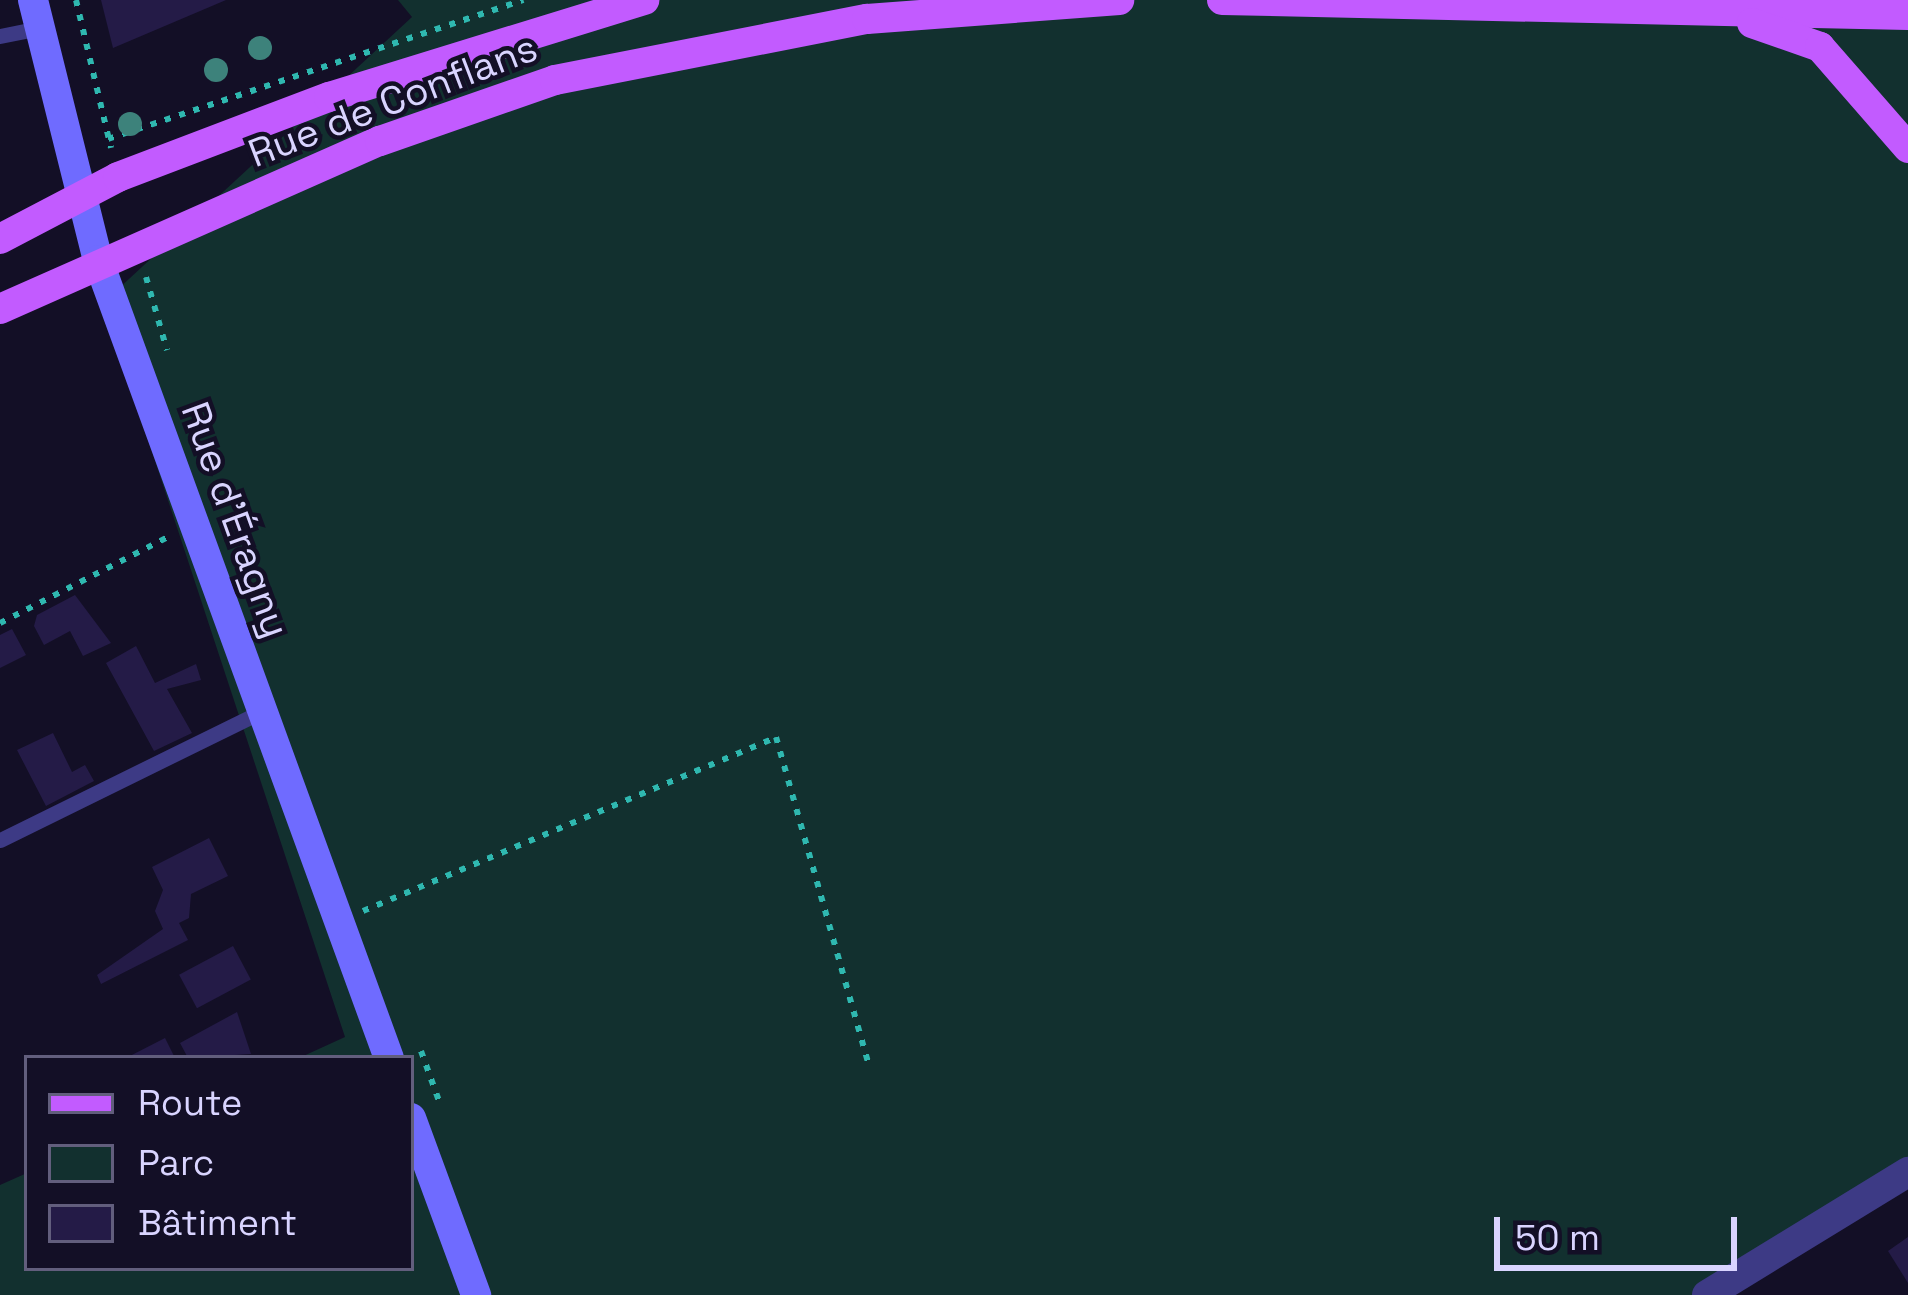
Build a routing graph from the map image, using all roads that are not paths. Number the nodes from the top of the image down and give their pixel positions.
1 (644, 0) edge
2 (1119, 0) edge
3 (1222, 0) edge
4 (1621, 0) edge
5 (1589, 7) junction
6 (1706, 10) junction
7 (37, 14) edge
8 (1908, 15) edge
9 (0, 36) edge
10 (1908, 148) edge
11 (80, 195) junction
12 (0, 239) edge
13 (98, 260) junction
14 (0, 309) edge
15 (262, 711) junction
16 (0, 840) edge
17 (388, 1055) edge
18 (414, 1126) edge
19 (1908, 1172) edge
20 (476, 1295) edge
21 (1708, 1295) edge

1 - 11 main road, Rue de Conflans
2 - 13 main road, Rue de Conflans
3 - 5 main road
4 - 5 main road
5 - 6 main road
6 - 8 main road
6 - 10 main road
7 - 9 lane
7 - 11 street, Rue d'Éragny
11 - 12 main road, Rue de Conflans
11 - 13 street, Rue d'Éragny
13 - 14 main road, Rue de Conflans
13 - 15 street, Rue d'Éragny
15 - 16 lane
15 - 17 street, Rue d'Éragny
18 - 20 street
19 - 21 street

